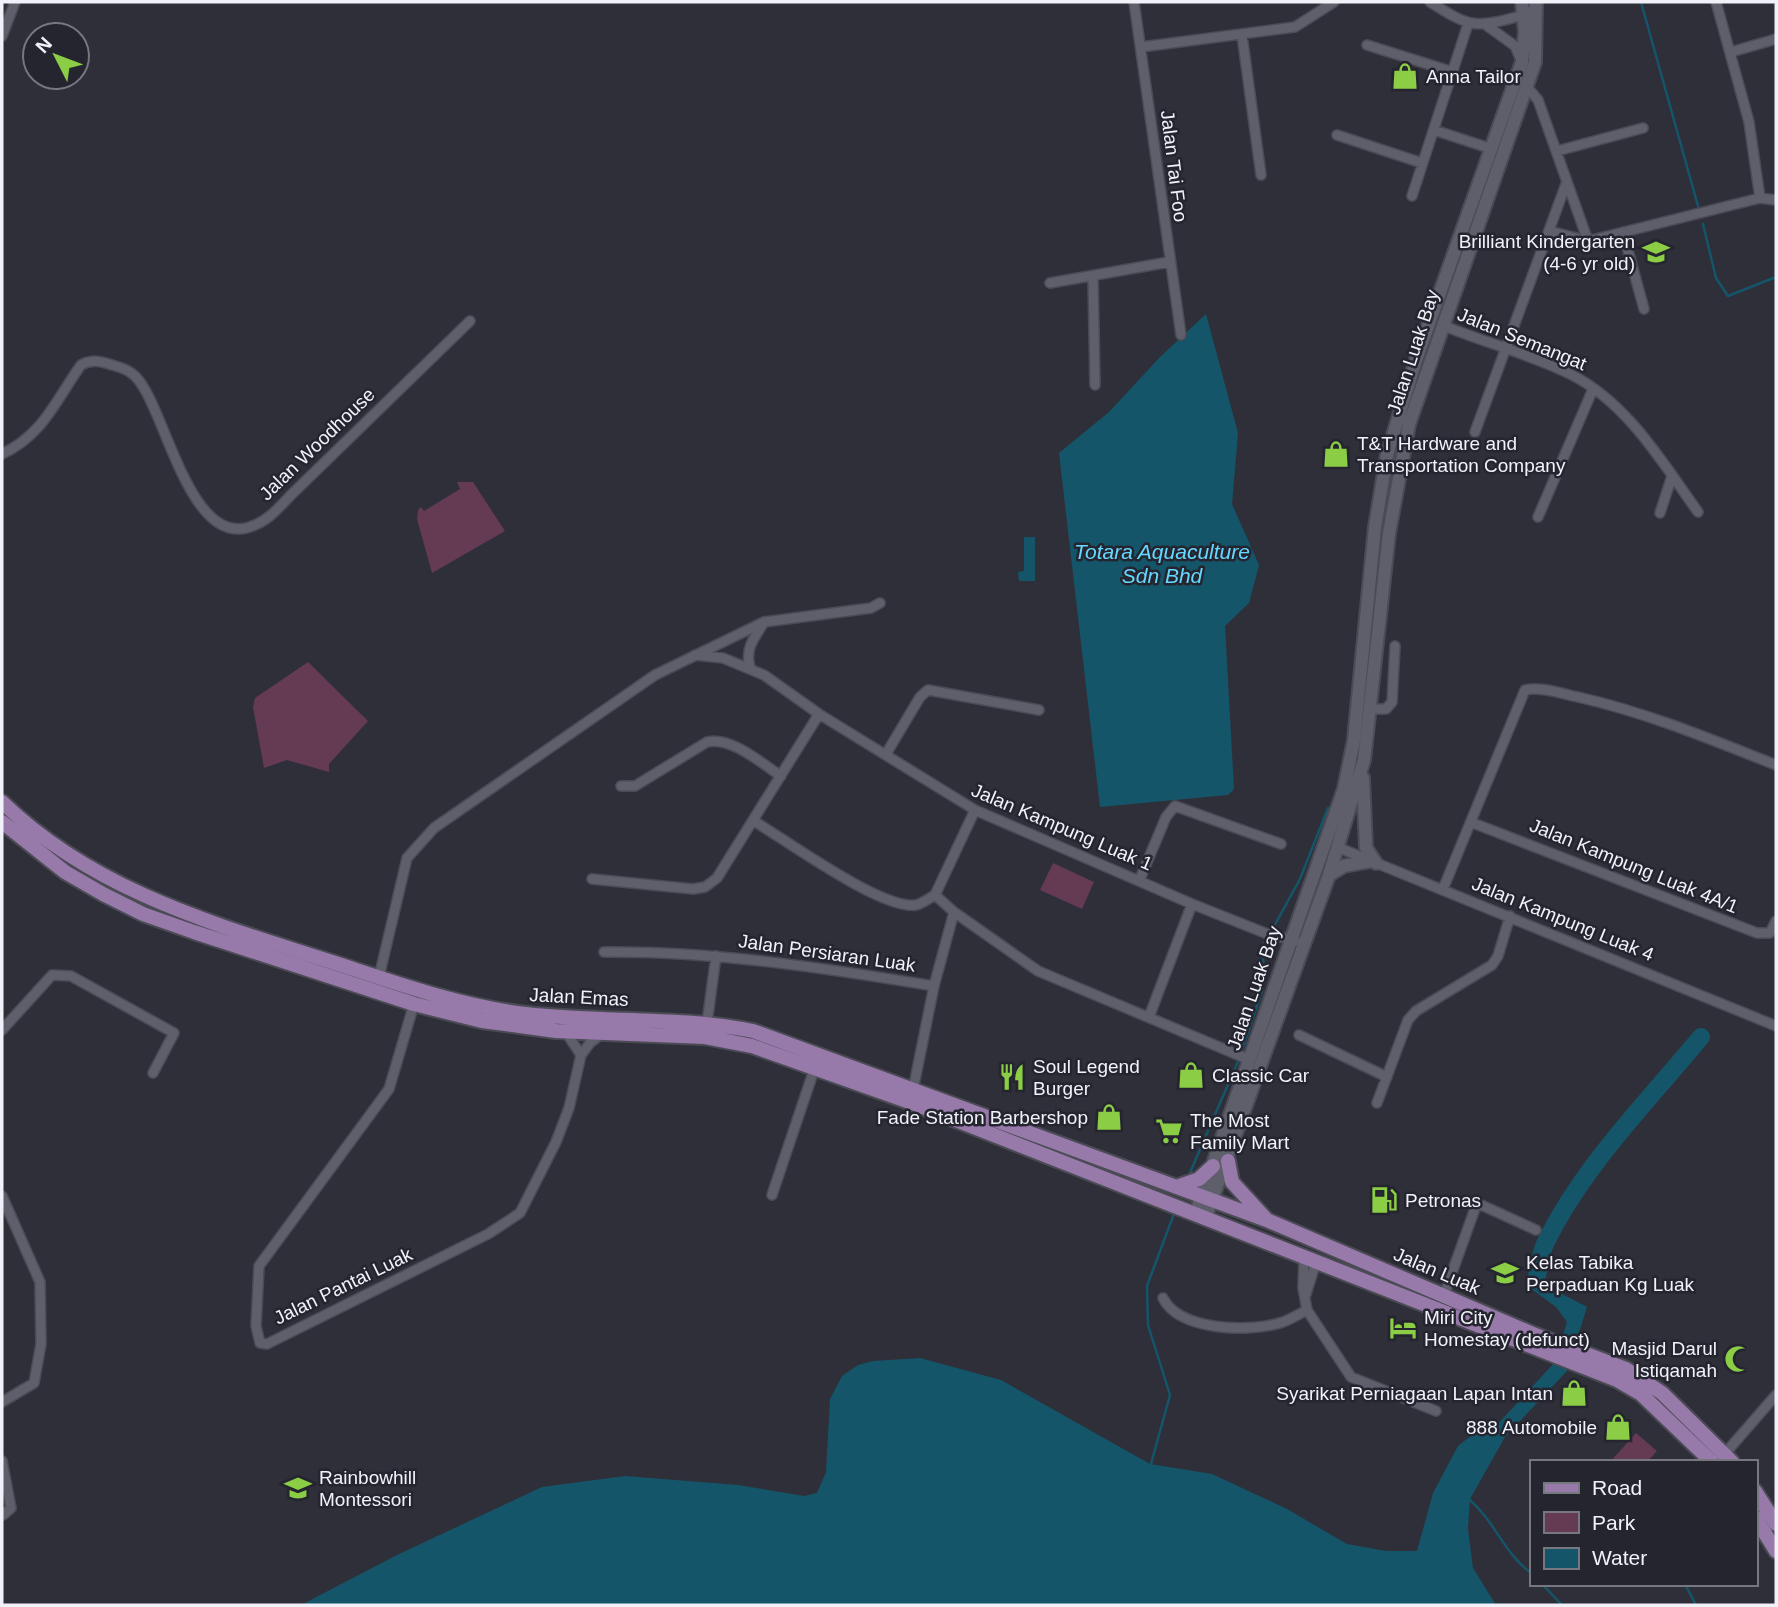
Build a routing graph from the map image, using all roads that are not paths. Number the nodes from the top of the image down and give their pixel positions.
1 (15, 2) edge
2 (1134, 2) edge
3 (1334, 2) edge
4 (1430, 2) edge
5 (1522, 2) edge
6 (1535, 2) edge
7 (1716, 2) edge
8 (1524, 15) junction
9 (1468, 24) junction
10 (1486, 25) junction
11 (1242, 35) junction
12 (2, 36) edge
13 (1776, 39) edge
14 (1367, 45) dead end
15 (1141, 47) junction
16 (1731, 52) junction
17 (1522, 62) junction
18 (1453, 72) junction
19 (1527, 87) junction
20 (1643, 128) dead end
21 (1434, 130) junction
22 (1337, 135) dead end
23 (1492, 149) junction
24 (1557, 151) junction
25 (1422, 163) junction
26 (1262, 175) dead end
27 (1566, 184) junction
28 (1412, 196) dead end
29 (1760, 198) junction
30 (1776, 201) edge
31 (1549, 232) junction
32 (1623, 232) junction
33 (1588, 240) junction
34 (1169, 262) junction
35 (1093, 277) junction
36 (1050, 283) dead end
37 (1644, 309) dead end
38 (470, 321) dead end
39 (1442, 325) junction
40 (1181, 335) dead end
41 (1504, 350) junction
42 (1095, 385) dead end
43 (1593, 389) junction
44 (1475, 432) dead end
45 (2, 454) edge
46 (1672, 476) junction
47 (1698, 512) dead end
48 (1660, 513) dead end
49 (1538, 517) dead end
50 (880, 603) dead end
51 (764, 622) junction
52 (1395, 646) dead end
53 (695, 655) junction
54 (750, 667) junction
55 (1370, 709) junction
56 (1039, 710) dead end
57 (819, 714) junction
58 (886, 754) junction
59 (1364, 760) junction
60 (1776, 765) edge
61 (781, 776) junction
62 (621, 786) dead end
63 (2, 802) edge
64 (975, 810) junction
65 (754, 821) junction
66 (2, 822) edge
67 (1473, 823) junction
68 (1331, 832) junction
69 (1281, 844) dead end
70 (1336, 847) junction
71 (1323, 853) junction
72 (1373, 862) junction
73 (1329, 875) junction
74 (592, 879) dead end
75 (1140, 879) junction
76 (1443, 890) junction
77 (935, 895) junction
78 (1192, 904) junction
79 (954, 912) junction
80 (1510, 916) junction
81 (1776, 921) edge
82 (1284, 938) junction
83 (1304, 942) junction
84 (604, 952) dead end
85 (716, 956) junction
86 (379, 977) junction
87 (934, 986) junction
88 (414, 1004) junction
89 (1149, 1017) junction
90 (707, 1023) junction
91 (1776, 1026) edge
92 (2, 1030) edge
93 (565, 1031) junction
94 (605, 1032) junction
95 (1298, 1035) dead end
96 (581, 1055) junction
97 (1250, 1060) junction
98 (815, 1068) junction
99 (153, 1073) dead end
100 (1387, 1077) junction
101 (913, 1090) junction
102 (1377, 1103) dead end
103 (1228, 1161) junction
104 (1213, 1166) junction
105 (1182, 1188) junction
106 (772, 1195) dead end
107 (2, 1196) edge
108 (1208, 1200) junction
109 (1175, 1208) joint
110 (1200, 1217) junction
111 (1269, 1221) junction
112 (1536, 1230) dead end
113 (1310, 1260) junction
114 (1444, 1295) junction
115 (1163, 1297) dead end
116 (1307, 1310) junction
117 (1531, 1340) junction
118 (1776, 1395) edge
119 (2, 1402) edge
120 (1436, 1410) dead end
121 (1721, 1460) edge
122 (2, 1461) edge
123 (1757, 1494) edge
124 (3, 1516) edge
125 (1757, 1520) edge
126 (1776, 1524) edge
127 (1776, 1551) edge

1 - 12 street
2 - 15 street, Jalan Tai Foo
3 - 11 street
4 - 9 street
5 - 8 street, Jalan Luak Bay
6 - 8 street
6 - 19 street, Jalan Luak Bay
7 - 16 street
8 - 10 street
8 - 17 street, Jalan Luak Bay
9 - 10 street
9 - 18 street
10 - 17 street
11 - 15 street
11 - 26 street
13 - 16 street
14 - 18 street
15 - 34 street, Jalan Tai Foo
16 - 29 street
17 - 23 street, Jalan Luak Bay
18 - 21 street
19 - 24 street
19 - 39 street, Jalan Luak Bay
20 - 24 street
21 - 23 street
21 - 25 street
22 - 25 street
23 - 68 street, Jalan Luak Bay
24 - 27 street
25 - 28 street
27 - 31 street
27 - 33 street
29 - 30 street
29 - 32 street
31 - 33 street
31 - 41 street
32 - 33 street
32 - 37 street
34 - 35 street
34 - 40 street, Jalan Tai Foo
35 - 36 street
35 - 42 street
38 - 45 street, Jalan Woodhouse
39 - 41 street, Jalan Semangat
39 - 55 street, Jalan Luak Bay
41 - 43 street, Jalan Semangat
41 - 44 street
43 - 46 street, Jalan Semangat
43 - 49 street
46 - 47 street, Jalan Semangat
46 - 48 street
50 - 51 street
51 - 53 street
51 - 54 street
52 - 55 street
53 - 54 street, Jalan Kampung Luak 1
53 - 86 street
54 - 57 street, Jalan Kampung Luak 1
55 - 59 street, Jalan Luak Bay
56 - 58 street
57 - 58 street, Jalan Kampung Luak 1
57 - 61 street
58 - 64 street, Jalan Kampung Luak 1
59 - 70 street, Jalan Luak Bay
59 - 72 street
60 - 67 street
61 - 62 street
61 - 65 street
63 - 86 main road, Jalan Emas
64 - 75 street, Jalan Kampung Luak 1
64 - 77 street
65 - 74 street
65 - 77 street
66 - 88 main road, Jalan Emas
67 - 76 street
67 - 81 street, Jalan Kampung Luak 4A/1
68 - 70 street
68 - 71 street, Jalan Luak Bay
69 - 75 street
70 - 71 street
70 - 72 street, Jalan Kampung Luak 4
70 - 73 street, Jalan Luak Bay
71 - 82 street, Jalan Luak Bay
72 - 73 street
72 - 76 street, Jalan Kampung Luak 4
73 - 83 street, Jalan Luak Bay
75 - 78 street, Jalan Kampung Luak 1
76 - 80 street, Jalan Kampung Luak 4
77 - 79 street
78 - 82 street, Jalan Kampung Luak 1
78 - 89 street
79 - 87 street
79 - 89 street
80 - 91 street, Jalan Kampung Luak 4
80 - 100 street
82 - 83 street, Jalan Kampung Luak 1
82 - 97 street, Jalan Luak Bay
83 - 103 street, Jalan Luak Bay
84 - 85 street, Jalan Persiaran Luak
85 - 87 street, Jalan Persiaran Luak
85 - 90 street, Jalan Persiaran Luak
86 - 90 main road, Jalan Emas
87 - 101 street
88 - 93 main road, Jalan Emas
88 - 96 street, Jalan Pantai Luak
89 - 97 street
90 - 101 main road, Jalan Emas
92 - 99 street
93 - 94 main road, Jalan Emas
93 - 96 street
94 - 96 street
94 - 98 main road, Jalan Emas
95 - 100 street
97 - 104 street, Jalan Luak Bay
98 - 106 street
98 - 109 main road, Jalan Emas
100 - 102 street
101 - 105 main road, Jalan Emas
103 - 108 street, Jalan Luak Bay
103 - 111 main road
104 - 105 main road
104 - 108 street, Jalan Luak Bay
105 - 108 main road, Jalan Luak
107 - 119 street
108 - 110 street, Jalan Luak Bay
108 - 111 main road, Jalan Luak
109 - 110 main road, Jalan Luak
110 - 113 main road, Jalan Luak
111 - 114 main road, Jalan Luak
112 - 114 street
113 - 116 street
113 - 117 main road, Jalan Luak
114 - 117 main road, Jalan Luak
115 - 116 street
116 - 120 street
117 - 121 main road, Jalan Luak
118 - 121 street
122 - 124 street
123 - 126 main road
125 - 127 main road

